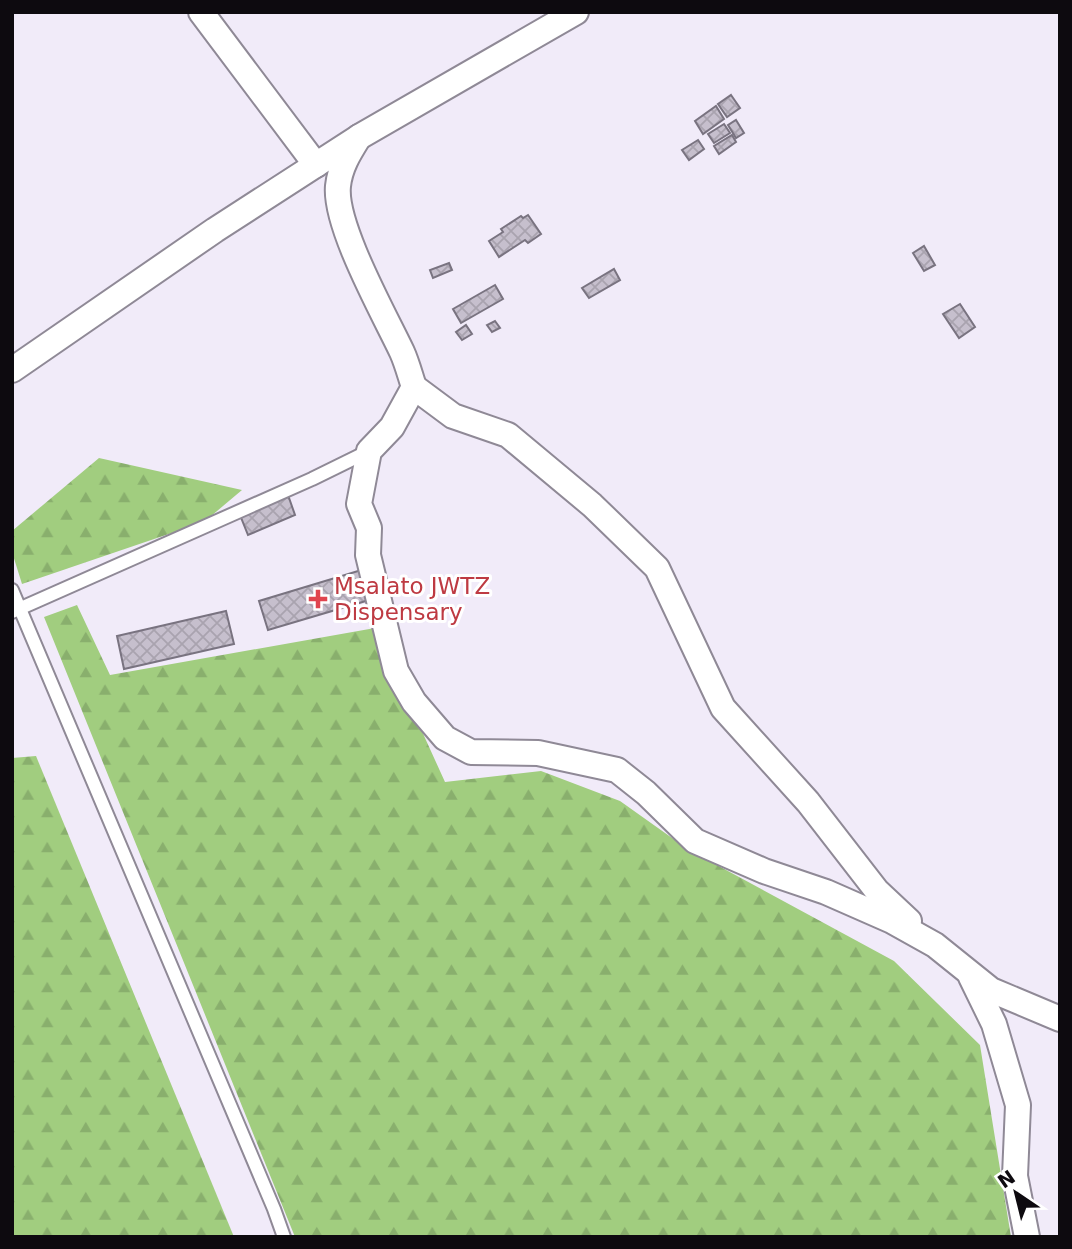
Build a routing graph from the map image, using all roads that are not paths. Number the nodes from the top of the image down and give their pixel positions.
1 (201, 12) edge
2 (576, 12) edge
3 (359, 138) junction
4 (316, 165) junction
5 (12, 370) edge
6 (414, 387) junction
7 (369, 452) junction
8 (12, 590) edge
9 (17, 611) edge
10 (934, 945) junction
11 (970, 973) junction
12 (1060, 1019) edge
13 (284, 1237) edge
14 (1027, 1237) edge

1 - 4 street
2 - 3 street
3 - 4 street
3 - 6 street
4 - 5 street
6 - 7 street
6 - 10 street
7 - 9 lane
7 - 10 street
8 - 9 lane
9 - 13 lane
10 - 11 street
11 - 12 street
11 - 14 street

